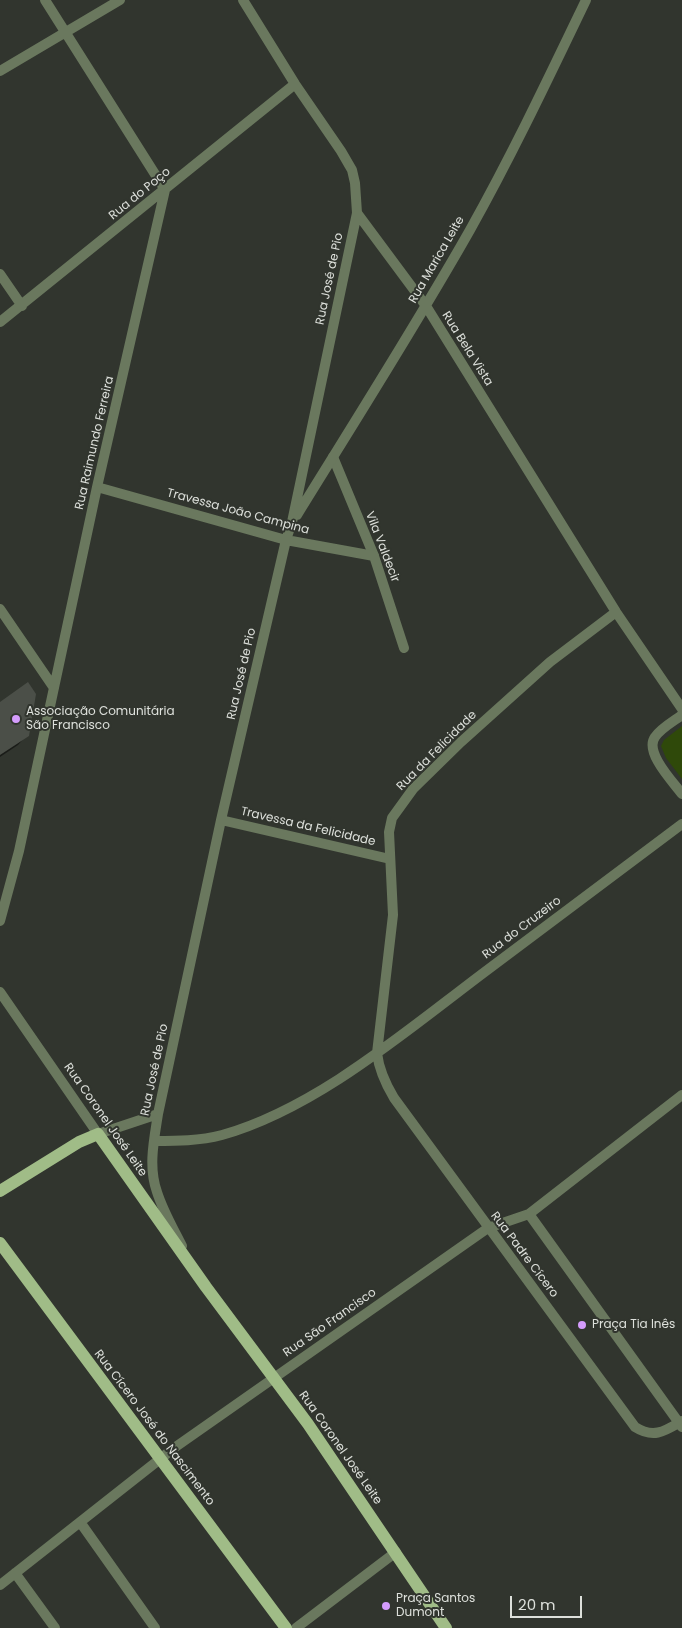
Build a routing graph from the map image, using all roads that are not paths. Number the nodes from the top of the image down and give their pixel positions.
1 (45, 0) edge
2 (120, 0) edge
3 (244, 0) edge
4 (586, 0) edge
5 (65, 34) junction
6 (0, 71) edge
7 (295, 84) junction
8 (165, 190) junction
9 (356, 213) junction
10 (0, 274) edge
11 (22, 306) junction
12 (426, 306) junction
13 (0, 322) edge
14 (333, 457) junction
15 (97, 487) junction
16 (292, 522) junction
17 (286, 540) junction
18 (374, 556) junction
19 (0, 609) edge
20 (616, 612) junction
21 (9, 622) junction
22 (0, 628) edge
23 (404, 648) dead end
24 (54, 688) junction
25 (682, 709) edge
26 (682, 715) edge
27 (682, 794) edge
28 (221, 820) junction
29 (682, 824) edge
30 (390, 859) junction
31 (0, 920) edge
32 (0, 992) edge
33 (377, 1053) junction
34 (682, 1094) edge
35 (158, 1114) junction
36 (98, 1134) junction
37 (154, 1141) junction
38 (0, 1191) edge
39 (529, 1214) junction
40 (488, 1228) junction
41 (0, 1243) edge
42 (206, 1287) junction
43 (274, 1379) junction
44 (681, 1423) edge
45 (160, 1459) junction
46 (80, 1522) junction
47 (396, 1552) junction
48 (15, 1573) junction
49 (0, 1585) edge
50 (56, 1628) edge
51 (155, 1628) edge
52 (286, 1628) edge
53 (296, 1628) edge
54 (446, 1628) edge

1 - 5 street
2 - 5 street
3 - 7 street
4 - 12 street, Rua Marica Leite
5 - 6 street
5 - 8 street
7 - 8 street, Rua do Poço
7 - 9 street
8 - 11 street, Rua do Poço
8 - 15 street, Rua Raimundo Ferreira
9 - 12 street, Rua Bela Vista
9 - 16 street, Rua José de Pio
10 - 11 street
11 - 13 street, Rua do Poço
12 - 14 street, Rua Marica Leite
12 - 20 street, Rua Bela Vista
14 - 16 street, Rua Marica Leite
14 - 18 street, Vila Valdecir
15 - 17 street, Travessa João Campina
15 - 24 street, Rua Raimundo Ferreira
16 - 17 street, Rua José de Pio
17 - 18 street, Travessa João Campina
17 - 28 street, Rua José de Pio
18 - 23 street, Vila Valdecir
19 - 21 street
20 - 25 street, Rua Bela Vista
20 - 30 street, Rua da Felicidade
21 - 22 street
21 - 24 street
24 - 31 street, Rua Raimundo Ferreira
26 - 27 street
28 - 30 street, Travessa da Felicidade
28 - 35 street, Rua José de Pio
29 - 33 street, Rua do Cruzeiro
30 - 33 street, Rua da Felicidade
32 - 36 street, Rua Coronel José Leite
33 - 37 street, Rua do Cruzeiro
33 - 40 street, Rua Padre Cícero
34 - 39 street, Rua São Francisco
35 - 36 street
35 - 37 street, Rua José de Pio
36 - 38 main road
36 - 42 main road, Rua Coronel José Leite
37 - 42 street, Rua Coronel José Leite
39 - 40 street, Rua São Francisco
39 - 44 street, Rua Padre Cícero
40 - 43 street, Rua São Francisco
40 - 44 street, Rua Padre Cícero
41 - 45 main road, Rua Cícero José do Nascimento
42 - 43 main road, Rua Coronel José Leite
43 - 45 street, Rua São Francisco
43 - 47 main road, Rua Coronel José Leite
45 - 46 street, Rua São Francisco
45 - 52 main road, Rua Cícero José do Nascimento
46 - 48 street, Rua São Francisco
46 - 51 street
47 - 53 street
47 - 54 main road, Rua Coronel José Leite
48 - 49 street, Rua São Francisco
48 - 50 street

